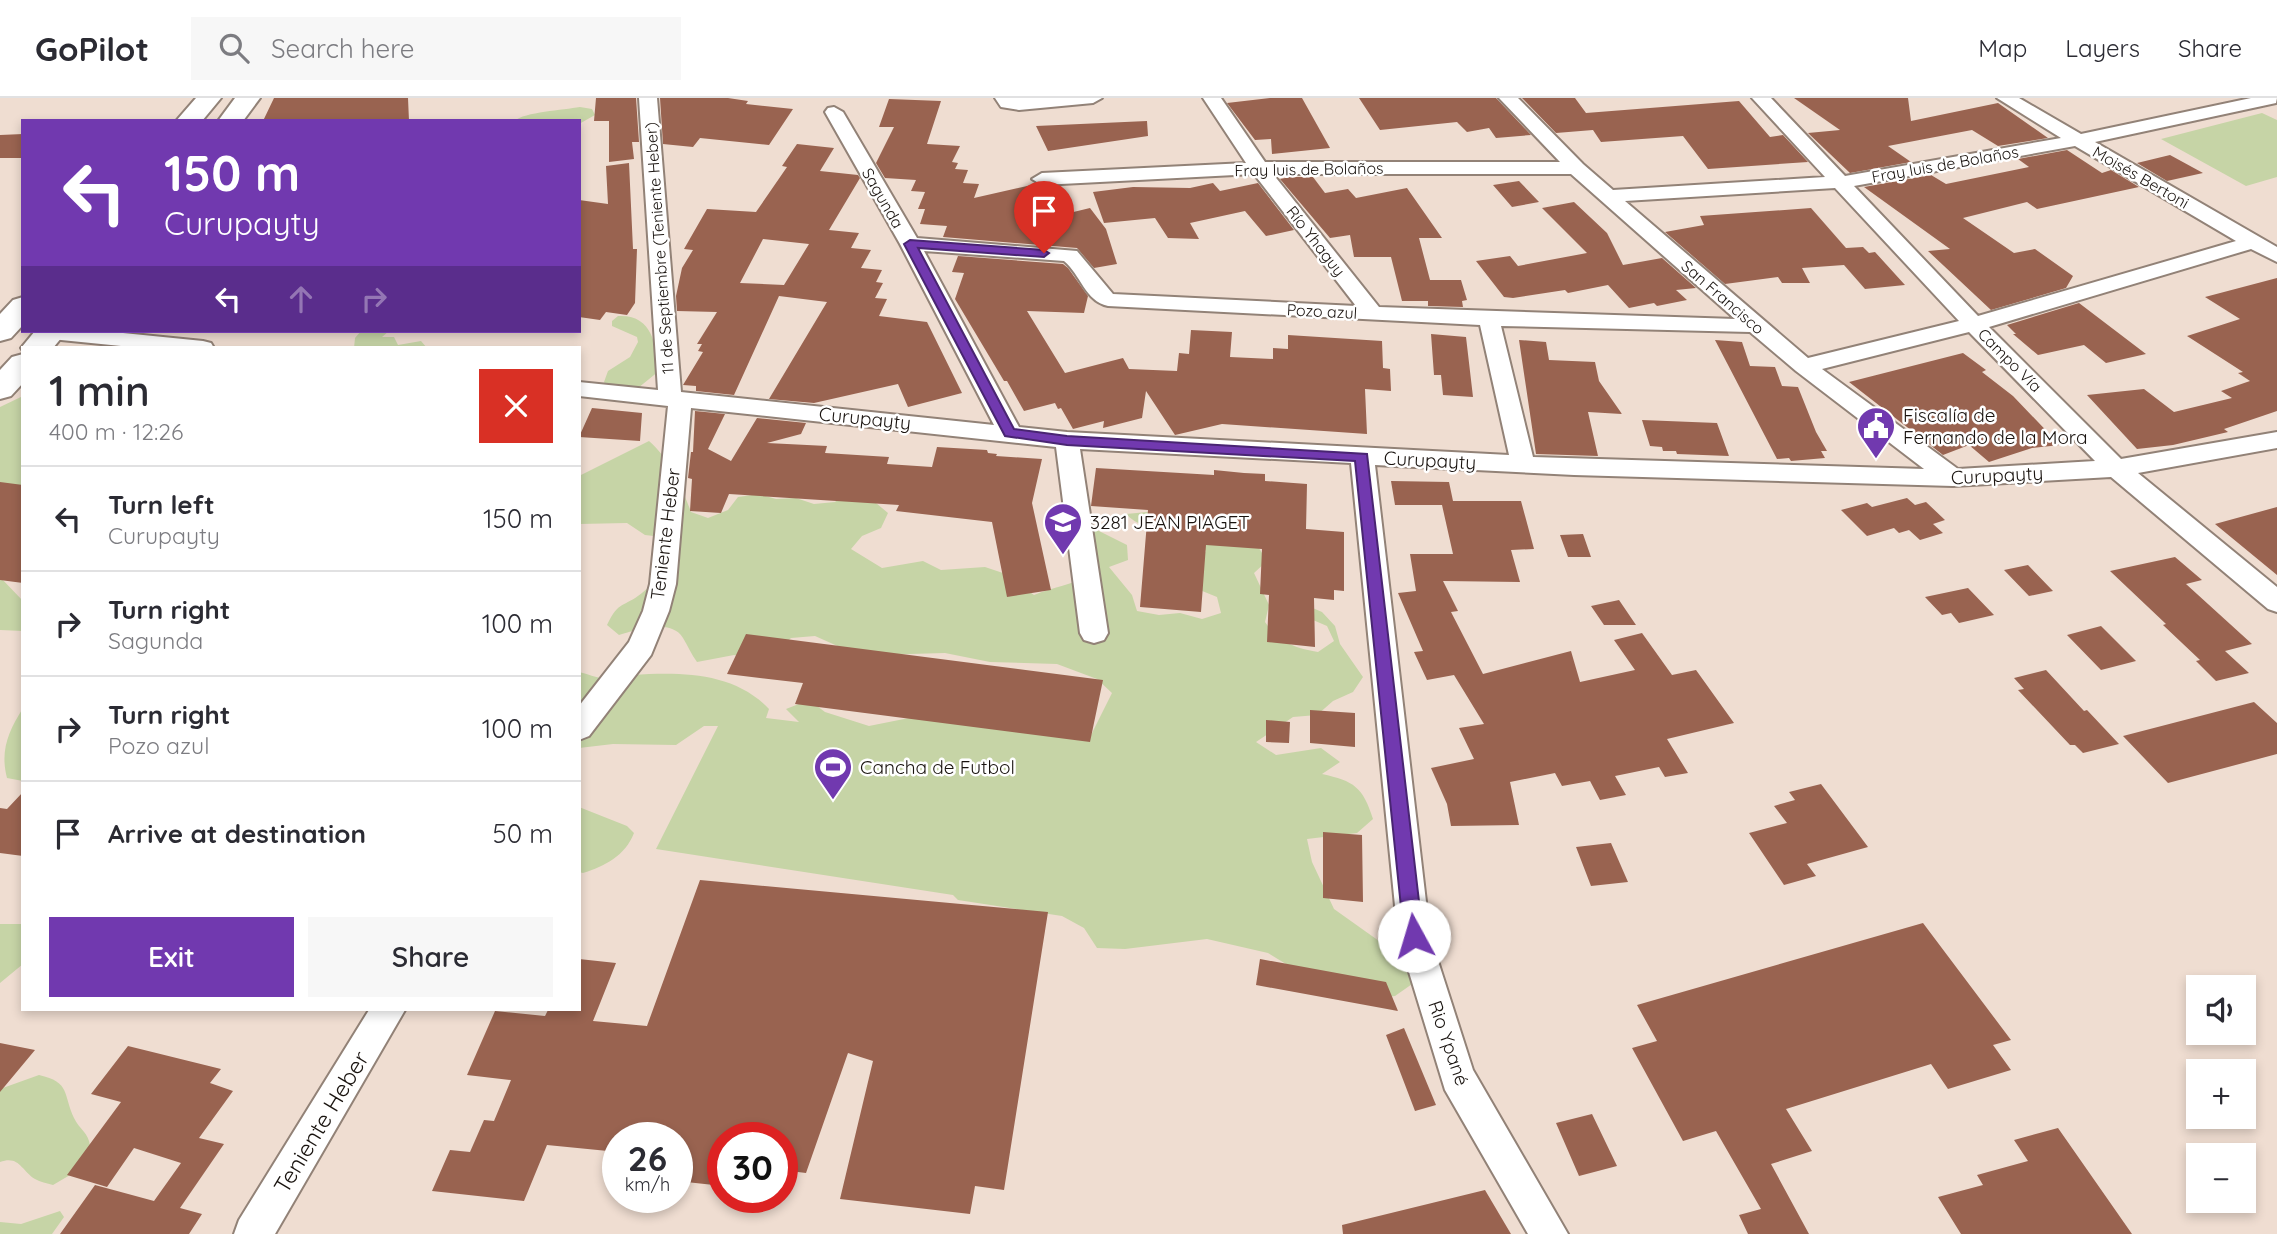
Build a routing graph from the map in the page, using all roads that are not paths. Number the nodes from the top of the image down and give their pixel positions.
1 (209, 98) edge
2 (248, 98) edge
3 (648, 98) edge
4 (1093, 98) edge
5 (1212, 98) edge
6 (1508, 98) edge
7 (1761, 98) edge
8 (2006, 98) edge
9 (2276, 98) edge
10 (1006, 101) edge
11 (834, 112) dead end
12 (190, 119) edge
13 (232, 119) edge
14 (2079, 140) junction
15 (1259, 168) junction
16 (1576, 168) junction
17 (1042, 179) dead end
18 (1842, 182) junction
19 (1609, 196) junction
20 (2253, 242) junction
21 (910, 244) junction
22 (2277, 256) edge
23 (21, 308) edge
24 (1373, 314) junction
25 (1489, 319) junction
26 (1975, 324) junction
27 (1756, 326) junction
28 (0, 332) edge
29 (46, 337) edge
30 (174, 346) edge
31 (21, 366) edge
32 (1804, 366) junction
33 (581, 389) edge
34 (0, 390) edge
35 (675, 399) junction
36 (1010, 433) junction
37 (1067, 440) junction
38 (2277, 440) edge
39 (1362, 457) junction
40 (1523, 465) junction
41 (2116, 468) junction
42 (1953, 478) junction
43 (2277, 602) edge
44 (1094, 633) dead end
45 (581, 725) edge
46 (387, 1011) edge
47 (253, 1234) edge
48 (1549, 1234) edge

1 - 12 highway
2 - 13 highway
3 - 35 street, 11 de Septiembre (Teniente Heber)
4 - 10 street
5 - 15 street, Río Yhaguy
6 - 16 street, San Francisco
7 - 18 street, Campo Vía
8 - 14 street, Moisés Bertoni
9 - 14 street, Fray luis de Bolaños
11 - 21 street, Sagunda
14 - 18 street, Fray luis de Bolaños
14 - 20 street, Moisés Bertoni
15 - 16 street, Fray luis de Bolaños
15 - 17 street, Fray luis de Bolaños
15 - 24 street, Río Yhaguy
16 - 19 street, San Francisco
18 - 19 street, Fray luis de Bolaños
18 - 26 street, Campo Vía
19 - 27 street, San Francisco
20 - 22 street, Moisés Bertoni
20 - 26 street
21 - 24 street, Pozo azul
21 - 36 street, Sagunda
23 - 28 highway
24 - 25 street, Pozo azul
25 - 27 street, Pozo azul
25 - 40 street
26 - 32 street
26 - 41 street, Campo Vía
27 - 32 street, San Francisco
29 - 30 street
31 - 34 highway
32 - 42 street, San Francisco
33 - 35 street, Curupayty
35 - 36 street, Curupayty
35 - 45 street, Teniente Heber
36 - 37 street, Curupayty
37 - 39 street, Curupayty
37 - 44 street
38 - 41 street, Curupayty
39 - 40 street, Curupayty
39 - 48 street, Rio Ypané
40 - 42 street, Curupayty
41 - 42 street, Curupayty
41 - 43 street, Campo Vía
46 - 47 street, Teniente Heber

